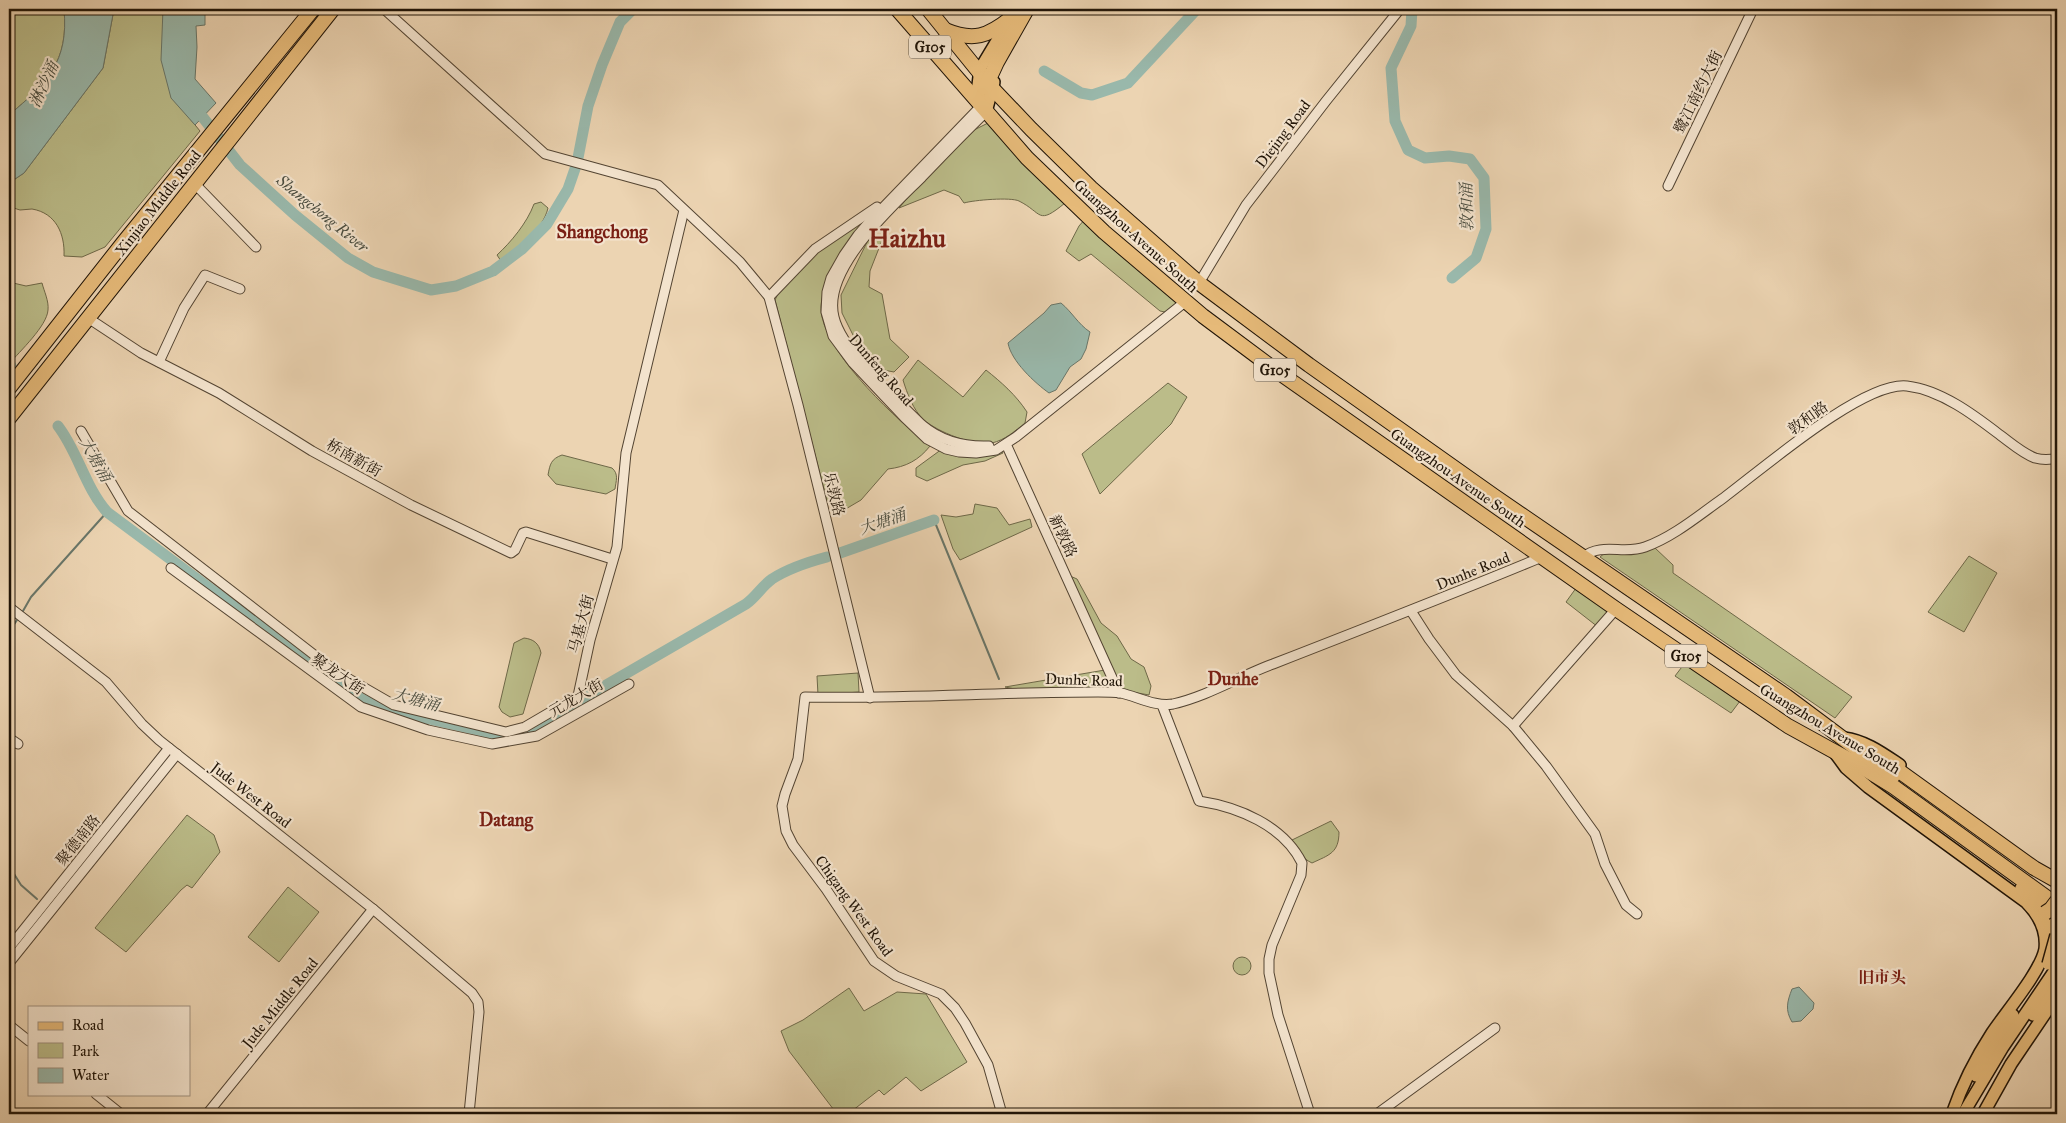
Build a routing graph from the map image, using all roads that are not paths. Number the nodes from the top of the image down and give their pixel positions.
1 (313, 9) edge
2 (333, 9) edge
3 (384, 9) edge
4 (897, 9) edge
5 (928, 9) edge
6 (1027, 9) edge
7 (1035, 9) edge
8 (1753, 9) edge
9 (1398, 12) edge
10 (1016, 16) edge
11 (945, 30) junction
12 (984, 84) junction
13 (964, 85) junction
14 (985, 108) junction
15 (1017, 114) junction
16 (1044, 142) junction
17 (1027, 158) junction
18 (194, 182) junction
19 (1668, 186) dead end
20 (893, 196) junction
21 (684, 210) junction
22 (256, 247) dead end
23 (1199, 283) junction
24 (240, 290) dead end
25 (769, 297) junction
26 (1185, 302) junction
27 (88, 318) junction
28 (159, 362) junction
29 (9, 388) edge
30 (9, 418) edge
31 (81, 431) dead end
32 (1006, 444) junction
33 (2057, 458) edge
34 (1542, 557) junction
35 (1583, 557) junction
36 (612, 559) junction
37 (171, 568) dead end
38 (9, 607) edge
39 (1616, 609) junction
40 (1411, 611) junction
41 (629, 684) dead end
42 (1119, 693) junction
43 (805, 697) joint
44 (870, 698) junction
45 (1162, 705) junction
46 (1513, 726) junction
47 (537, 736) joint
48 (9, 738) edge
49 (1844, 738) junction
50 (18, 744) dead end
51 (169, 748) junction
52 (1834, 751) junction
53 (177, 754) junction
54 (2057, 875) edge
55 (2057, 881) edge
56 (2057, 895) edge
57 (2057, 903) edge
58 (373, 909) junction
59 (1638, 914) dead end
60 (2051, 914) edge
61 (2057, 936) edge
62 (9, 948) edge
63 (2057, 956) edge
64 (9, 963) edge
65 (2051, 963) edge
66 (2057, 981) edge
67 (2057, 996) edge
68 (2057, 1006) edge
69 (9, 1025) edge
70 (1495, 1028) dead end
71 (28, 1040) edge
72 (2006, 1049) junction
73 (98, 1096) edge
74 (121, 1114) edge
75 (207, 1114) edge
76 (469, 1114) edge
77 (1002, 1114) edge
78 (1310, 1114) edge
79 (1378, 1114) edge
80 (1953, 1114) edge
81 (1962, 1114) edge
82 (1972, 1114) edge
83 (1984, 1114) edge

1 - 29 highway, Xinjiao Middle Road
2 - 18 highway, Xinjiao Middle Road
3 - 21 street
4 - 13 highway, Guangzhou Avenue South / G105
5 - 11 highway, Guangzhou Avenue South / G105
6 - 10 highway
7 - 12 main road
8 - 19 street, 鹭江南约大街
9 - 23 street, Diejing Road
10 - 11 highway
10 - 12 highway
11 - 12 highway, Guangzhou Avenue South / G105
12 - 13 highway
12 - 14 highway
12 - 15 highway, Guangzhou Avenue South / G105
13 - 14 highway, Guangzhou Avenue South / G105
14 - 15 highway
14 - 17 highway, Guangzhou Avenue South / G105
14 - 20 street, Dunfeng Road
14 - 32 street, Dunfeng Road
15 - 16 highway, Guangzhou Avenue South / G105
16 - 17 highway
16 - 23 highway, Guangzhou Avenue South / G105
17 - 26 highway, Guangzhou Avenue South / G105
18 - 22 street
18 - 27 highway, Xinjiao Middle Road
20 - 25 street
20 - 32 street, Dunfeng Road
21 - 25 street
21 - 36 street, 马基大街
23 - 35 highway, Guangzhou Avenue South / G105
24 - 28 street
25 - 44 street, 乐敦路
26 - 32 street, Dunfeng Road
26 - 34 highway, Guangzhou Avenue South / G105
27 - 28 street, 桥南新街
27 - 30 highway, Xinjiao Middle Road
28 - 36 street, 桥南新街
31 - 36 street, 马基大街
32 - 42 street, 新敦路
33 - 35 street, 敦和路
34 - 39 highway, Guangzhou Avenue South / G105
34 - 40 street, Dunhe Road
35 - 49 highway, Guangzhou Avenue South / G105
37 - 47 street, 聚龙大街
38 - 51 street, Jude West Road
39 - 46 street
39 - 52 highway, Guangzhou Avenue South / G105
40 - 45 street, Dunhe Road
40 - 46 street
41 - 47 street, 元龙大街
42 - 44 street, Dunhe Road
42 - 45 street, Dunhe Road
43 - 44 street, Dunhe Road
43 - 77 street, Chigang West Road
45 - 78 street
46 - 59 street
48 - 50 street
49 - 54 main road
49 - 55 highway
49 - 56 highway, Guangzhou Avenue South / G105
51 - 53 street, Jude West Road
51 - 62 street, 聚德南路
52 - 57 highway, Guangzhou Avenue South / G105
52 - 60 highway
52 - 65 main road
53 - 58 street, Jude West Road
53 - 64 street, 聚德南路
57 - 60 highway, bridge
58 - 75 street, Jude Middle Road
58 - 76 street, Jude West Road
60 - 61 highway
61 - 65 main road, bridge
63 - 65 main road, bridge
65 - 72 main road
65 - 80 main road
65 - 80 main road
66 - 72 main road
67 - 83 main road
68 - 83 main road
69 - 71 street
70 - 79 street
72 - 81 main road
72 - 82 main road
73 - 74 street

